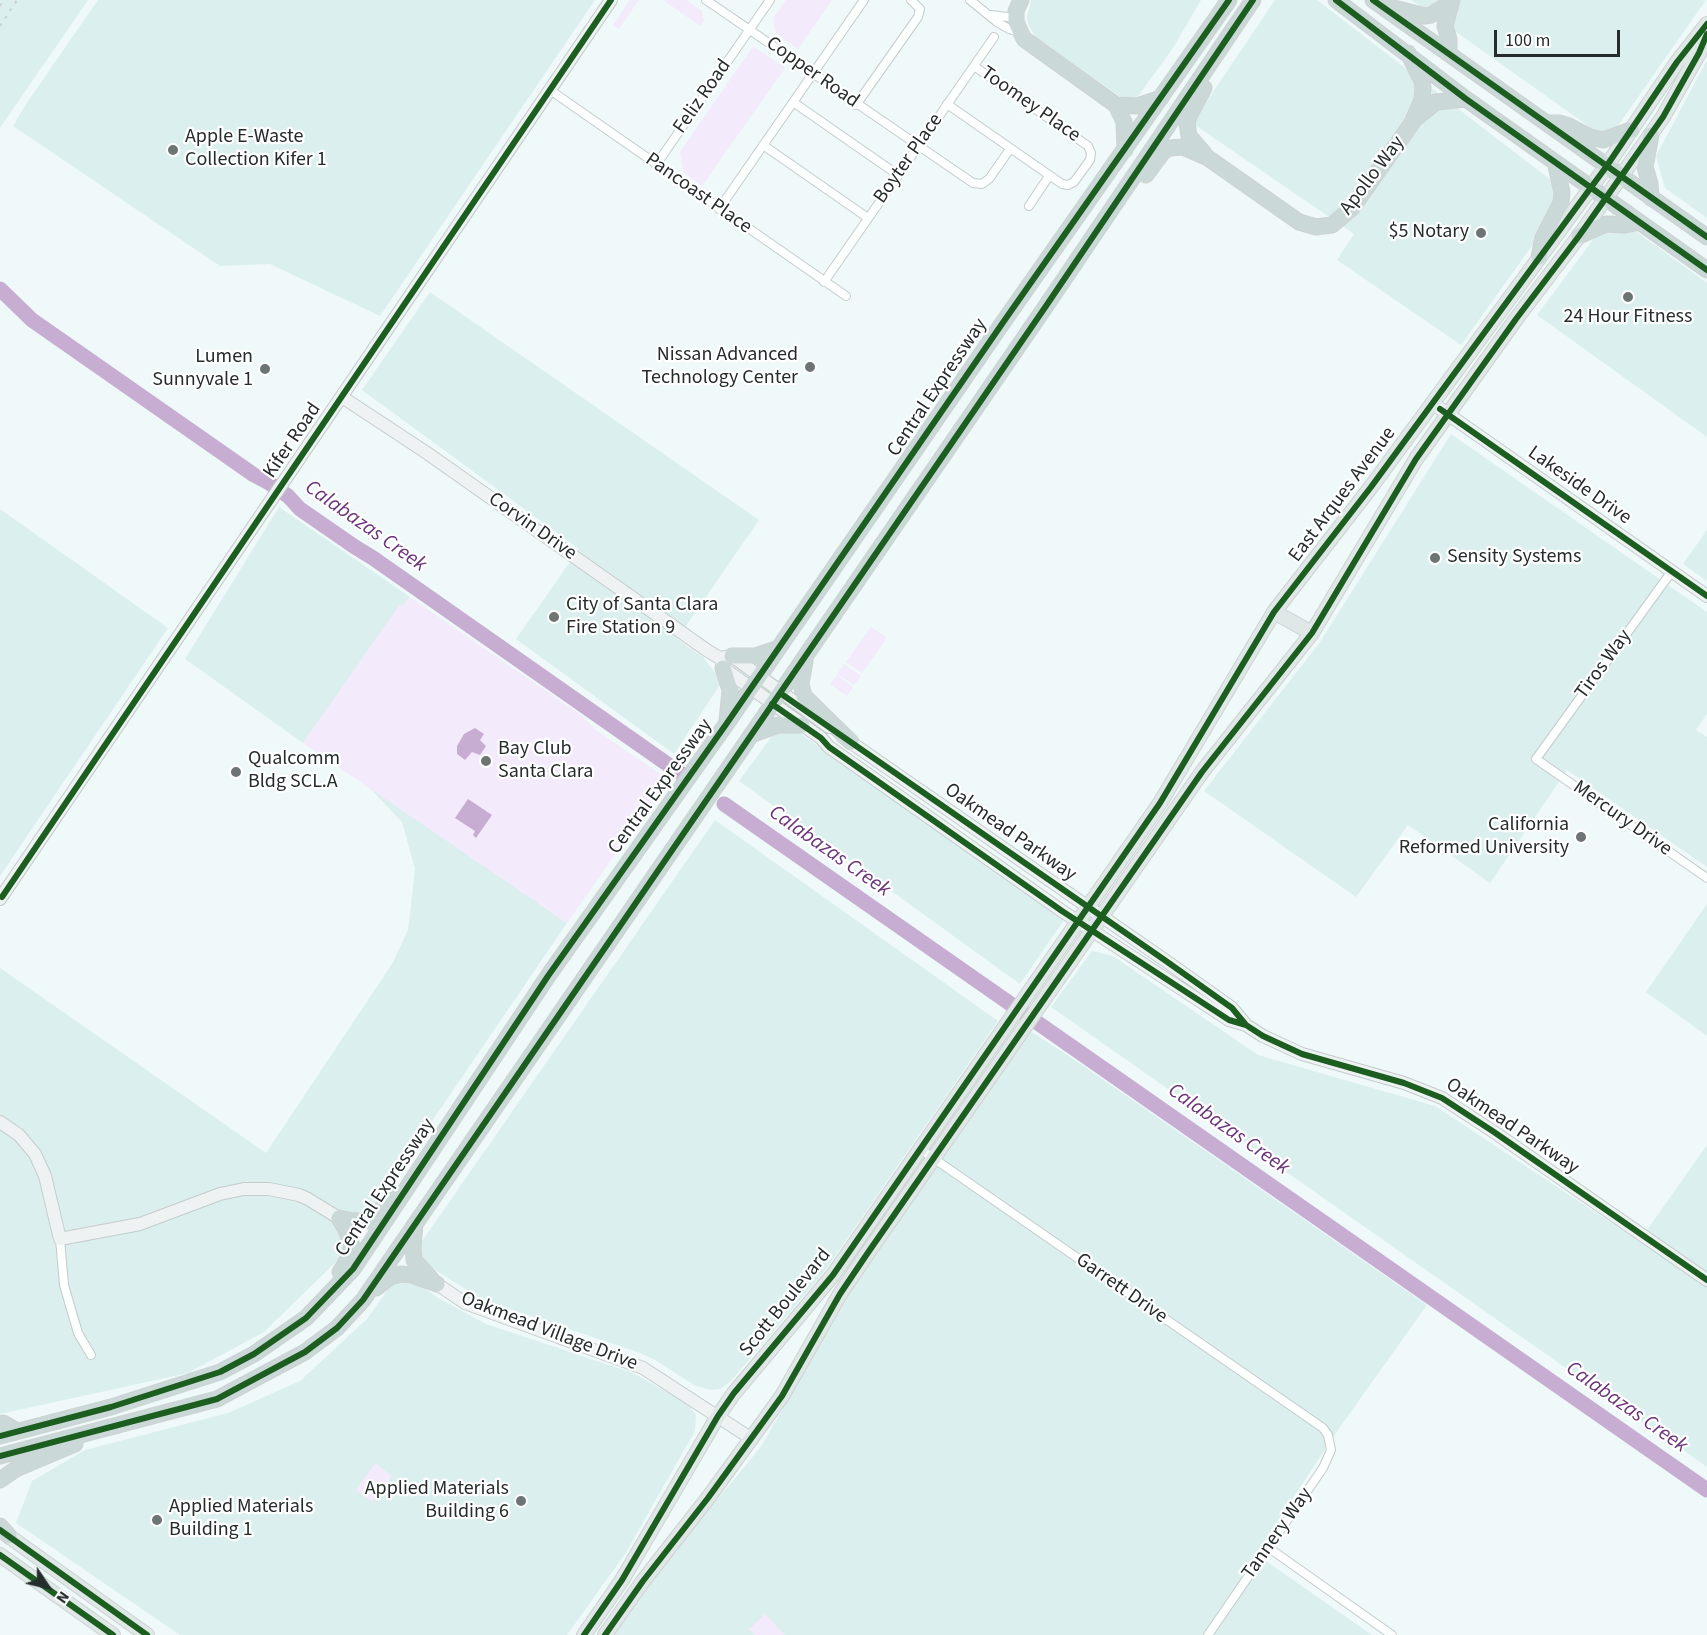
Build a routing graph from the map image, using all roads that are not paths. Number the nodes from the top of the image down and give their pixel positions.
1 (611, 0) edge
2 (706, 0) edge
3 (770, 0) edge
4 (864, 0) edge
5 (911, 0) edge
6 (970, 0) edge
7 (1021, 0) edge
8 (1229, 0) edge
9 (1253, 0) edge
10 (1336, 0) edge
11 (1376, 2) edge
12 (1451, 2) edge
13 (992, 15) junction
14 (1707, 24) edge
15 (1017, 25) junction
16 (749, 30) junction
17 (1707, 34) edge
18 (1229, 35) junction
19 (994, 37) dead end
20 (1408, 53) junction
21 (1449, 54) junction
22 (974, 66) junction
23 (813, 74) junction
24 (550, 90) junction
25 (1161, 99) junction
26 (1466, 99) junction
27 (793, 102) junction
28 (947, 104) junction
29 (856, 105) junction
30 (1116, 105) junction
31 (1412, 123) junction
32 (1545, 123) junction
33 (1631, 130) junction
34 (1651, 135) junction
35 (763, 145) junction
36 (918, 147) junction
37 (1010, 149) junction
38 (1125, 150) junction
39 (1208, 158) junction
40 (1555, 162) junction
41 (656, 165) junction
42 (1606, 166) junction
43 (898, 175) junction
44 (1049, 176) junction
45 (1621, 177) junction
46 (1590, 188) junction
47 (1651, 198) junction
48 (1605, 199) junction
49 (1029, 206) dead end
50 (719, 208) junction
51 (868, 218) junction
52 (1639, 222) junction
53 (1579, 236) junction
54 (1707, 237) edge
55 (1539, 257) junction
56 (1707, 270) edge
57 (824, 282) junction
58 (846, 296) dead end
59 (1046, 306) junction
60 (342, 397) junction
61 (1432, 403) junction
62 (1447, 414) junction
63 (1672, 571) junction
64 (1707, 596) edge
65 (1274, 612) junction
66 (1312, 633) junction
67 (779, 648) junction
68 (805, 656) junction
69 (725, 661) junction
70 (755, 682) junction
71 (776, 698) junction
72 (727, 723) junction
73 (802, 725) junction
74 (751, 735) junction
75 (851, 742) junction
76 (1536, 759) joint
77 (1707, 878) edge
78 (0, 897) edge
79 (1087, 907) junction
80 (1101, 918) junction
81 (1077, 921) junction
82 (1092, 930) junction
83 (1024, 999) joint
84 (1037, 1008) joint
85 (1246, 1025) junction
86 (458, 1113) junction
87 (0, 1122) edge
88 (920, 1149) junction
89 (933, 1158) junction
90 (339, 1218) junction
91 (415, 1222) junction
92 (60, 1239) junction
93 (1707, 1280) edge
94 (436, 1284) junction
95 (363, 1300) junction
96 (91, 1354) dead end
97 (254, 1354) junction
98 (718, 1416) junction
99 (0, 1424) edge
100 (1323, 1428) joint
101 (17, 1431) junction
102 (100, 1431) junction
103 (0, 1436) edge
104 (752, 1439) junction
105 (0, 1456) edge
106 (0, 1480) edge
107 (3, 1531) edge
108 (1269, 1548) junction
109 (0, 1555) edge
110 (113, 1635) edge
111 (147, 1635) edge
112 (584, 1635) edge
113 (605, 1635) edge
114 (1208, 1635) edge
115 (1392, 1635) edge

1 - 24 main road, Kifer Road
2 - 16 street, Copper Road
3 - 16 street, Feliz Road
4 - 23 street
5 - 29 street
6 - 13 street
7 - 15 highway
8 - 25 highway, Central Expressway
9 - 18 highway
10 - 20 highway
11 - 12 highway
11 - 21 highway
12 - 21 highway
13 - 15 street
13 - 15 street
14 - 33 main road, East Arques Avenue
15 - 30 highway
16 - 23 street, Copper Road
16 - 41 street, Feliz Road
17 - 34 main road, East Arques Avenue
18 - 39 highway
18 - 59 highway
19 - 22 street, Boyter Place
20 - 26 highway
20 - 31 highway
21 - 32 highway
22 - 28 street, Boyter Place
22 - 44 street, Toomey Place
23 - 27 street
23 - 29 street, Copper Road
24 - 41 street, Pancoast Place
24 - 60 main road, Kifer Road
25 - 30 highway
25 - 38 highway, Central Expressway
26 - 31 highway
26 - 40 highway
27 - 35 street
27 - 43 street
28 - 36 street, Boyter Place
28 - 37 street, Toomey Place
29 - 36 street, Copper Road
30 - 38 highway
31 - 39 highway, Apollo Way
32 - 33 highway
32 - 42 highway
33 - 42 main road, East Arques Avenue
34 - 45 main road, East Arques Avenue
34 - 47 highway
35 - 50 street
35 - 51 street
36 - 37 street, Copper Road
36 - 43 street, Boyter Place
37 - 44 street, Toomey Place
38 - 67 highway, Central Expressway
39 - 59 highway
40 - 46 highway
40 - 55 highway
41 - 50 street, Pancoast Place
42 - 45 highway
42 - 46 main road, East Arques Avenue
43 - 51 street, Boyter Place
44 - 49 street
45 - 47 highway
45 - 48 main road, East Arques Avenue
46 - 48 highway
46 - 55 main road, East Arques Avenue
47 - 54 highway
48 - 52 highway
48 - 53 main road, East Arques Avenue
50 - 57 street, Pancoast Place
51 - 57 street, Boyter Place
52 - 53 highway
52 - 56 highway
53 - 62 main road, East Arques Avenue
55 - 61 main road, East Arques Avenue
57 - 58 street, Pancoast Place
59 - 68 highway
60 - 69 main road, Corvin Drive
60 - 78 main road, Kifer Road
61 - 62 main road, Lakeside Drive
61 - 65 main road, East Arques Avenue
62 - 63 main road, Lakeside Drive
62 - 66 main road, East Arques Avenue
63 - 64 main road, Lakeside Drive
63 - 76 street, Tiros Way
65 - 66 main road
65 - 79 main road, East Arques Avenue
66 - 80 main road, East Arques Avenue
67 - 69 highway
67 - 70 highway, Central Expressway
68 - 71 highway
68 - 75 highway
69 - 70 main road, Corvin Drive
69 - 72 highway
70 - 71 main road, Oakmead Parkway
70 - 72 highway, Central Expressway
71 - 73 main road, Oakmead Parkway
71 - 74 highway
71 - 75 main road, Oakmead Parkway
72 - 86 highway, Central Expressway
73 - 74 highway
73 - 81 main road, Oakmead Parkway
74 - 91 highway
75 - 79 main road, Oakmead Parkway
76 - 77 street, Mercury Drive
79 - 80 main road, Oakmead Parkway
79 - 81 main road, East Arques Avenue
80 - 82 main road, East Arques Avenue
80 - 85 main road, Oakmead Parkway
81 - 82 main road, Oakmead Parkway
81 - 83 main road, East Arques Avenue
82 - 84 main road, East Arques Avenue
82 - 85 main road, Oakmead Parkway
83 - 88 main road, Scott Boulevard
84 - 89 main road, Scott Boulevard
85 - 93 main road, Oakmead Parkway
86 - 90 highway
86 - 97 highway, Central Expressway
87 - 92 main road
88 - 89 street, Garrett Drive
88 - 98 main road, Scott Boulevard
89 - 100 street, Garrett Drive
89 - 104 main road, Scott Boulevard
90 - 92 main road
90 - 97 highway
91 - 94 highway
91 - 95 highway
92 - 96 street
94 - 95 highway
94 - 98 main road, Oakmead Village Drive
95 - 102 highway
97 - 101 highway, Central Expressway
98 - 104 main road, Oakmead Village Drive
98 - 112 main road, Scott Boulevard
99 - 101 highway
100 - 108 street, Tannery Way
101 - 103 highway, Central Expressway
102 - 105 highway
102 - 106 highway
104 - 113 main road, Scott Boulevard
107 - 111 main road
108 - 114 street, Tannery Way
108 - 115 street
109 - 110 main road

